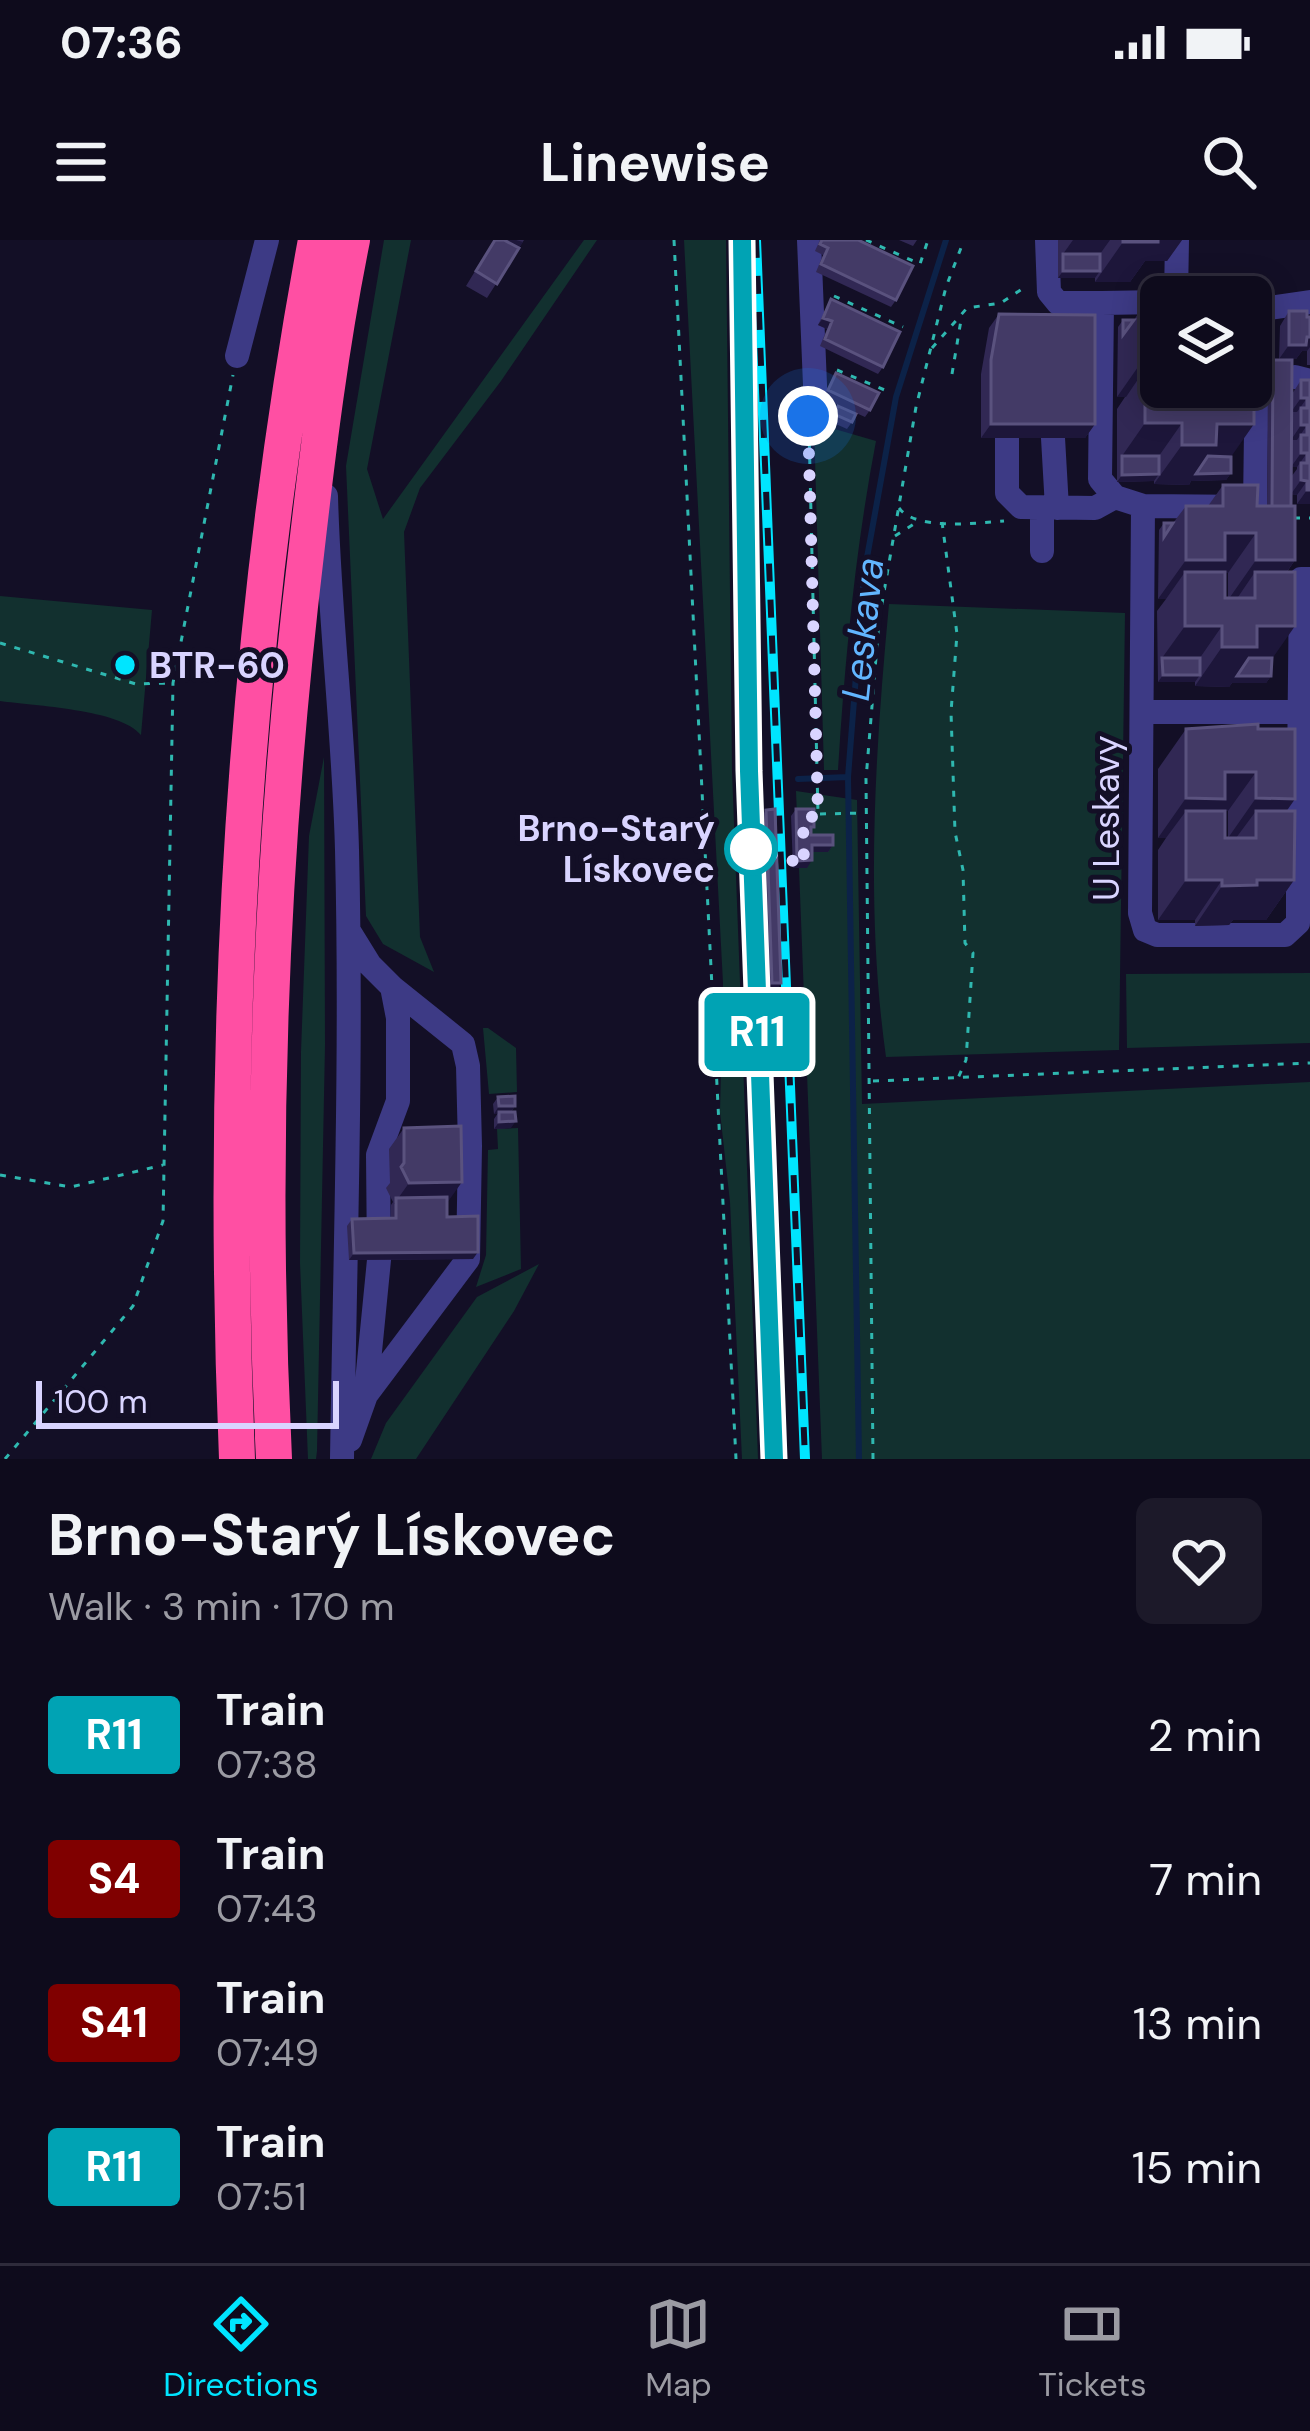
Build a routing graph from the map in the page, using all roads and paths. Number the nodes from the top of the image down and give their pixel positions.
1 (267, 240) edge
2 (316, 240) edge
3 (352, 240) edge
4 (674, 240) edge
5 (809, 240) edge
6 (866, 240) edge
7 (928, 240) edge
8 (964, 240) edge
9 (1047, 240) edge
10 (1177, 240) edge
11 (1176, 276) edge
12 (1047, 278) junction
13 (811, 285) junction
14 (1140, 302) edge
15 (1310, 302) edge
16 (1102, 303) junction
17 (1272, 308) edge
18 (962, 318) junction
19 (902, 327) edge
20 (931, 349) junction
21 (237, 356) joint
22 (814, 359) junction
23 (952, 374) dead end
24 (887, 392) dead end
25 (1256, 408) edge
26 (324, 410) junction
27 (812, 412) joint
28 (1007, 438) edge
29 (1053, 438) edge
30 (1115, 497) junction
31 (1143, 506) junction
32 (899, 507) junction
33 (1047, 511) junction
34 (1283, 518) edge
35 (1310, 518) edge
36 (919, 521) junction
37 (942, 522) junction
38 (893, 537) junction
39 (1042, 551) dead end
40 (1310, 579) edge
41 (1305, 636) edge
42 (0, 643) edge
43 (173, 683) junction
44 (1144, 712) junction
45 (1305, 712) edge
46 (866, 813) junction
47 (818, 814) junction
48 (1304, 815) edge
49 (803, 821) edge
50 (1304, 870) edge
51 (349, 931) junction
52 (392, 987) junction
53 (1310, 1063) edge
54 (958, 1078) junction
55 (871, 1081) junction
56 (164, 1165) junction
57 (0, 1175) edge
58 (366, 1395) junction
59 (5, 1459) edge
60 (237, 1459) edge
61 (274, 1459) edge
62 (342, 1459) edge
63 (736, 1459) edge
64 (873, 1459) edge

1 - 21 street
2 - 60 highway
3 - 26 highway
4 - 63 path
5 - 13 street
6 - 7 path
8 - 20 path
9 - 12 street
10 - 11 street
12 - 16 street
12 - 18 path
13 - 19 path
13 - 22 street
14 - 16 street
15 - 17 street
16 - 30 street
18 - 20 path
18 - 23 path
20 - 32 path
21 - 43 path
22 - 24 path
22 - 27 street
25 - 31 street
26 - 51 street
26 - 61 highway
27 - 47 path
28 - 33 street
29 - 33 street
30 - 31 street
30 - 33 street
31 - 44 street, U Leskavy
32 - 36 path
32 - 38 path
33 - 37 path
33 - 39 street
34 - 35 path
36 - 37 path
36 - 38 path
37 - 54 path
38 - 46 path
40 - 41 street, U Leskavy
41 - 45 street, U Leskavy
42 - 43 path
43 - 56 path
44 - 45 street, U Leskavy
44 - 50 street, U Leskavy
45 - 48 street, U Leskavy
46 - 47 path
46 - 55 path
47 - 49 path
48 - 50 street, U Leskavy
51 - 52 street
51 - 62 street
52 - 58 street
52 - 58 street
53 - 54 path
54 - 55 path
55 - 64 path
56 - 57 path
56 - 59 path
58 - 62 street

